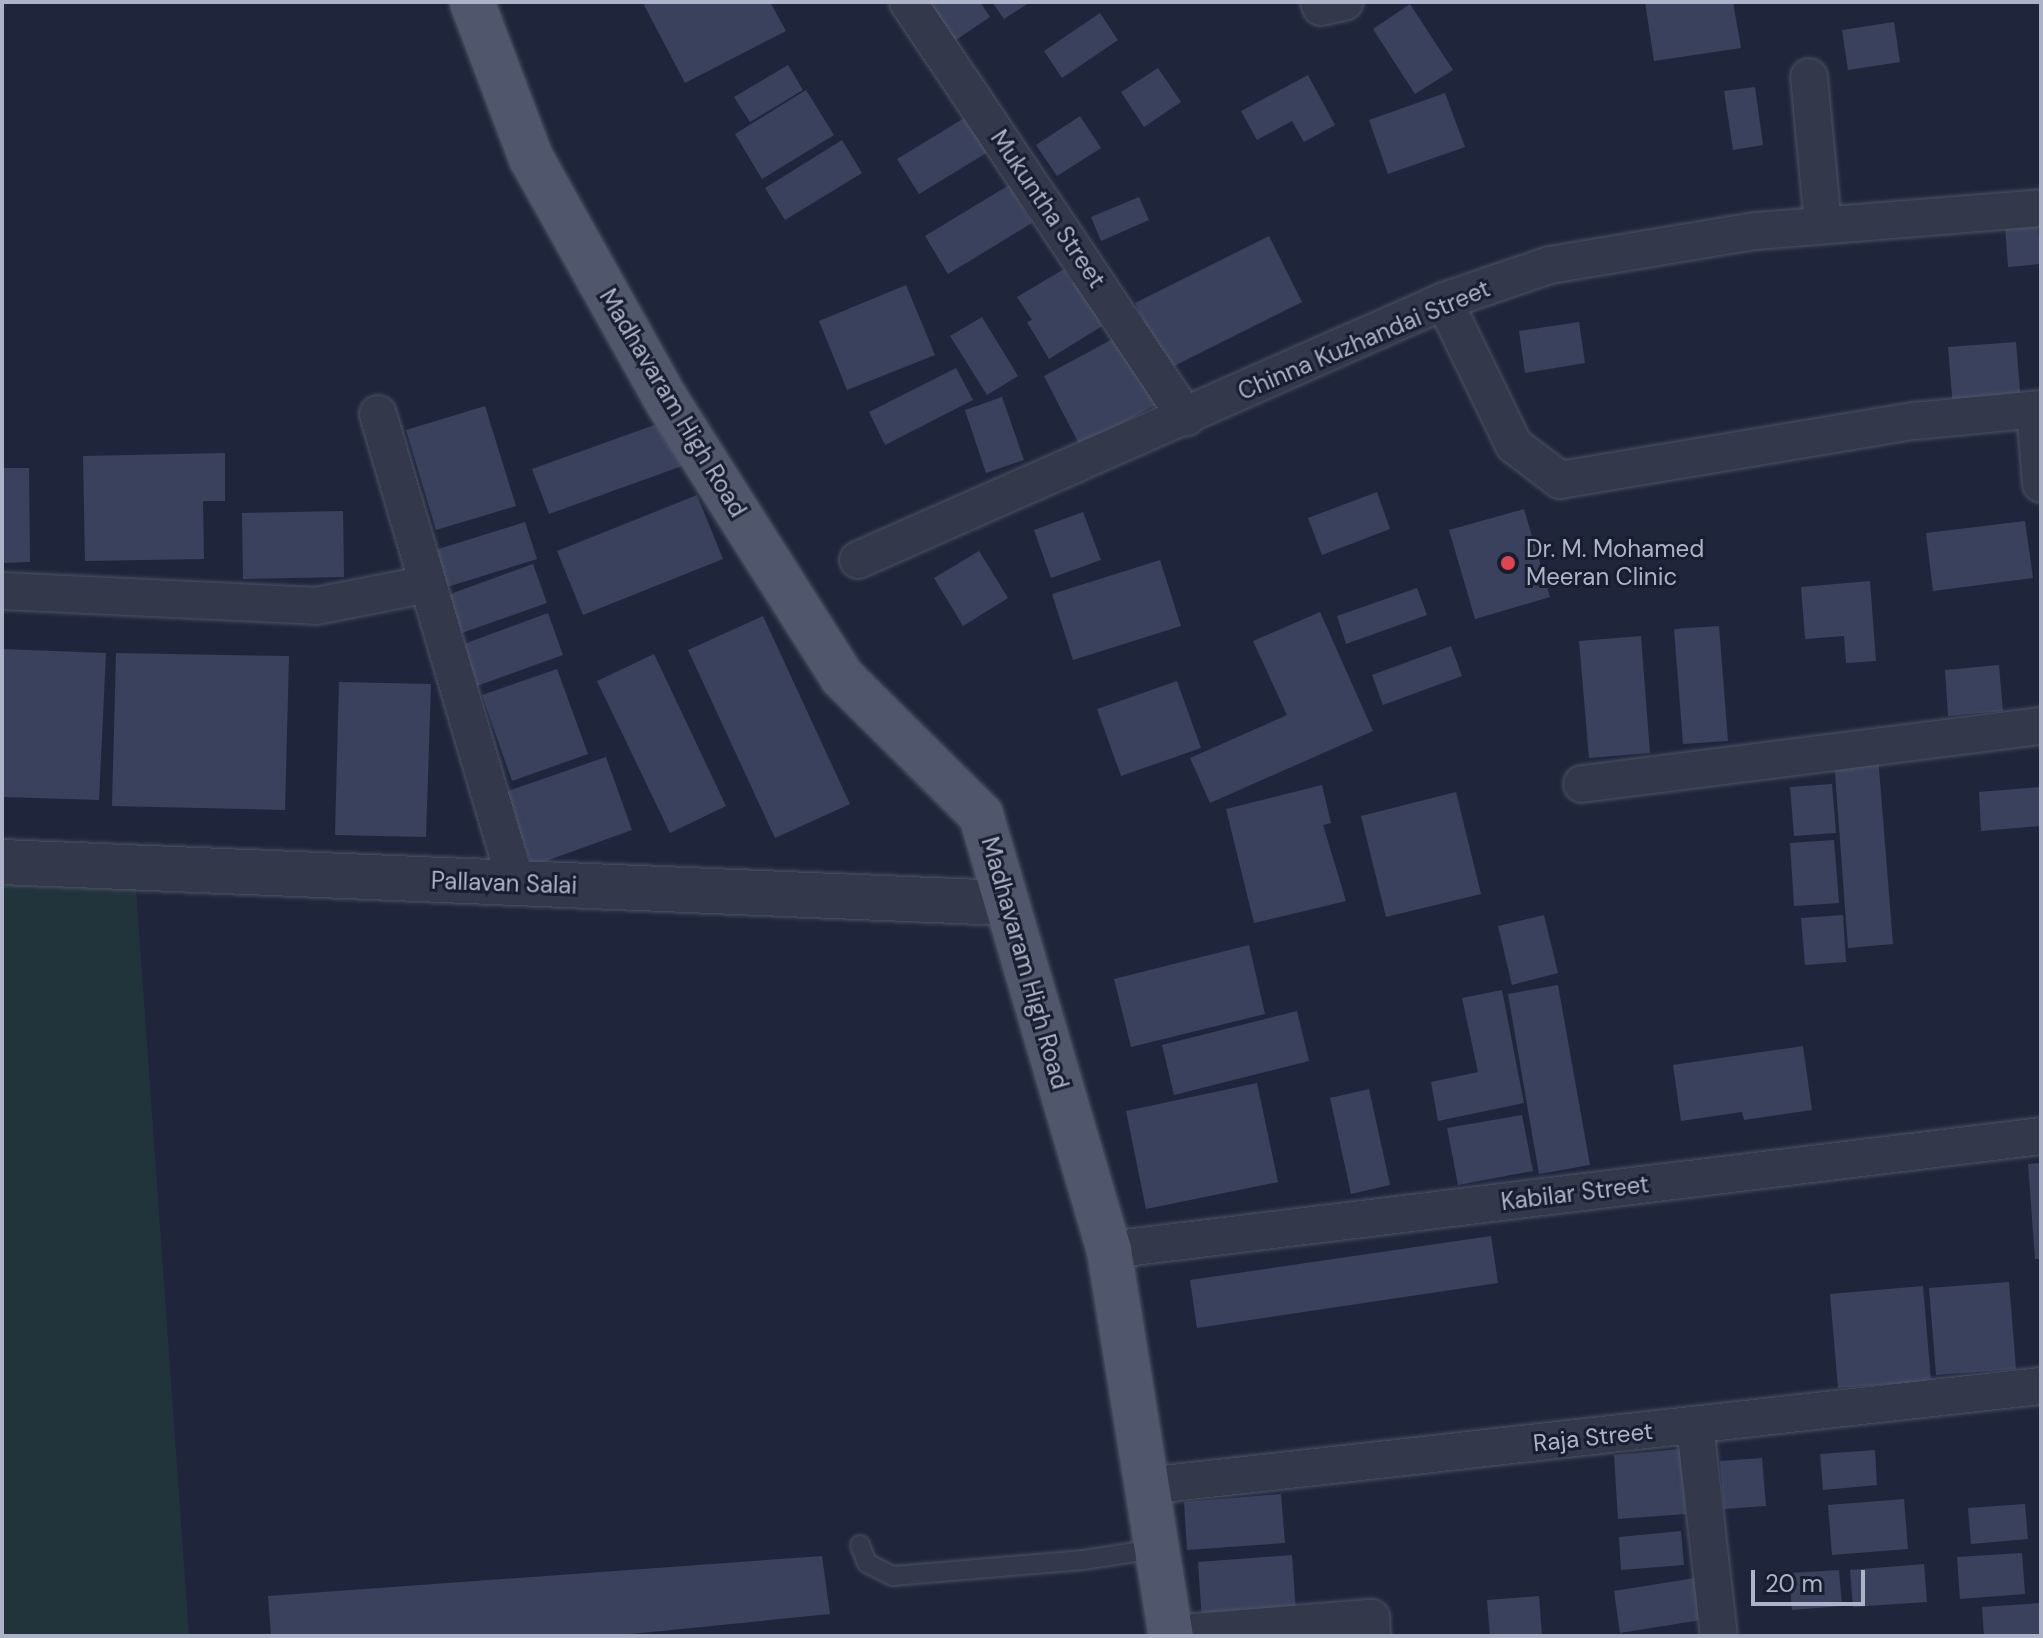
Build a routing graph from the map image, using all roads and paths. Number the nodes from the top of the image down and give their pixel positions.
1 (472, 2) edge
2 (908, 2) edge
3 (1319, 2) edge
4 (1344, 2) edge
5 (1809, 77) dead end
6 (2041, 208) edge
7 (1823, 224) junction
8 (1444, 301) junction
9 (2038, 409) edge
10 (378, 414) dead end
11 (1186, 417) junction
12 (2041, 484) edge
13 (858, 560) dead end
14 (428, 584) junction
15 (2, 591) edge
16 (2041, 726) edge
17 (1582, 784) dead end
18 (2, 862) edge
19 (516, 883) junction
20 (1007, 903) junction
21 (2041, 1136) edge
22 (1109, 1250) junction
23 (2041, 1386) edge
24 (1695, 1426) junction
25 (1146, 1486) junction
26 (860, 1545) dead end
27 (1156, 1549) junction
28 (1170, 1635) edge
29 (1372, 1636) edge
30 (1719, 1636) edge

1 - 20 main road, Madhavaram High Road
2 - 11 street, Mukuntha Street
3 - 4 street
5 - 7 street
6 - 7 street, Chinna Kuzhandai Street
7 - 8 street, Chinna Kuzhandai Street
8 - 9 street
8 - 11 street, Chinna Kuzhandai Street
9 - 12 street
10 - 14 street
11 - 13 street, Chinna Kuzhandai Street
14 - 15 street
14 - 19 street
16 - 17 street
18 - 19 street, Pallavan Salai
19 - 20 street, Pallavan Salai
20 - 22 main road, Madhavaram High Road
21 - 22 street, Kabilar Street
22 - 25 main road, Madhavaram High Road
23 - 24 street, Raja Street
24 - 25 street, Raja Street
24 - 30 street
25 - 27 main road, Madhavaram High Road
26 - 27 lane
27 - 28 main road, Madhavaram High Road
28 - 29 street

